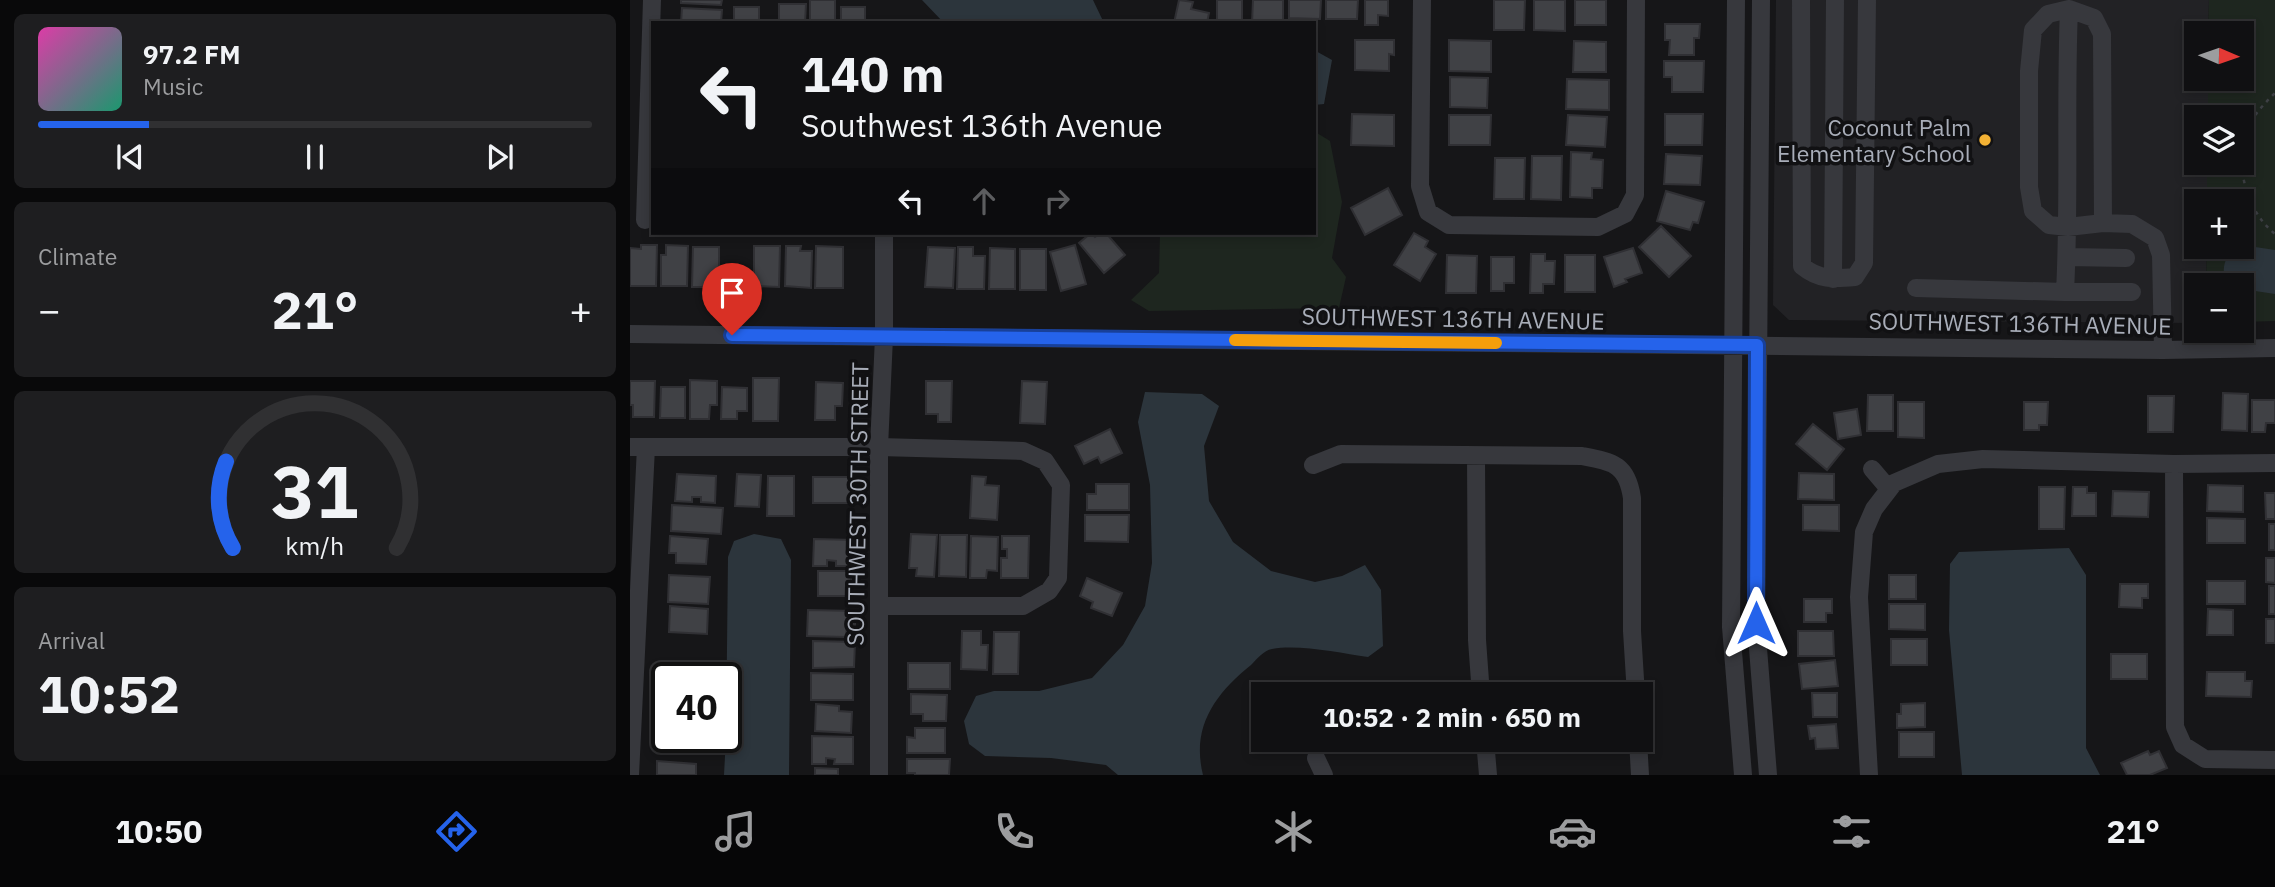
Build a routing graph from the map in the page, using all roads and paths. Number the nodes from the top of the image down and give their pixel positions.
1 (652, 0) edge
2 (1422, 0) edge
3 (1636, 0) edge
4 (1737, 0) edge
5 (1761, 0) edge
6 (1801, 0) edge
7 (1835, 0) edge
8 (1867, 0) edge
9 (2069, 9) junction
10 (652, 21) edge
11 (651, 65) edge
12 (2275, 93) edge
13 (2254, 117) edge
14 (2244, 175) edge
15 (643, 220) edge
16 (2103, 223) junction
17 (2068, 226) junction
18 (2275, 234) edge
19 (884, 235) edge
20 (2067, 257) junction
21 (2126, 258) dead end
22 (1833, 279) junction
23 (1916, 288) dead end
24 (2065, 292) junction
25 (2132, 292) dead end
26 (630, 334) edge
27 (884, 337) junction
28 (1733, 345) junction
29 (1757, 345) junction
30 (2275, 348) edge
31 (2163, 350) junction
32 (638, 447) edge
33 (879, 447) junction
34 (1476, 456) junction
35 (2275, 463) edge
36 (2174, 464) junction
37 (1313, 465) dead end
38 (1872, 469) dead end
39 (1891, 486) junction
40 (880, 606) junction
41 (1480, 682) edge
42 (1635, 682) edge
43 (1486, 752) edge
44 (1639, 752) edge
45 (1316, 758) dead end
46 (2275, 761) edge
47 (630, 775) edge
48 (879, 775) edge
49 (1324, 775) edge
50 (1488, 775) edge
51 (1640, 775) edge
52 (1743, 775) edge
53 (1768, 775) edge
54 (1869, 775) edge

1 - 10 street
2 - 3 street
4 - 28 street
5 - 29 street
6 - 22 street
7 - 22 street
8 - 22 street
9 - 16 street
9 - 17 street
9 - 17 street
11 - 15 street
12 - 13 path
14 - 18 path
16 - 17 street
16 - 31 street
17 - 20 street
19 - 27 street, SOUTHWEST 30TH STREET
20 - 21 street
20 - 24 street
23 - 24 street
24 - 25 street
26 - 27 street, SOUTHWEST 136TH AVENUE
27 - 28 street, SOUTHWEST 136TH AVENUE
27 - 33 street, SOUTHWEST 30TH STREET
28 - 29 street, SOUTHWEST 136TH AVENUE
28 - 52 street
29 - 31 street, SOUTHWEST 136TH AVENUE
29 - 53 street
30 - 31 street, SOUTHWEST 136TH AVENUE
32 - 33 street
32 - 47 street
33 - 40 street, SOUTHWEST 30TH STREET
33 - 40 street
34 - 37 street
34 - 41 street
34 - 42 street
35 - 36 street
36 - 39 street
36 - 46 street
38 - 39 street
39 - 54 street
40 - 48 street, SOUTHWEST 30TH STREET
43 - 50 street
44 - 51 street
45 - 49 street

